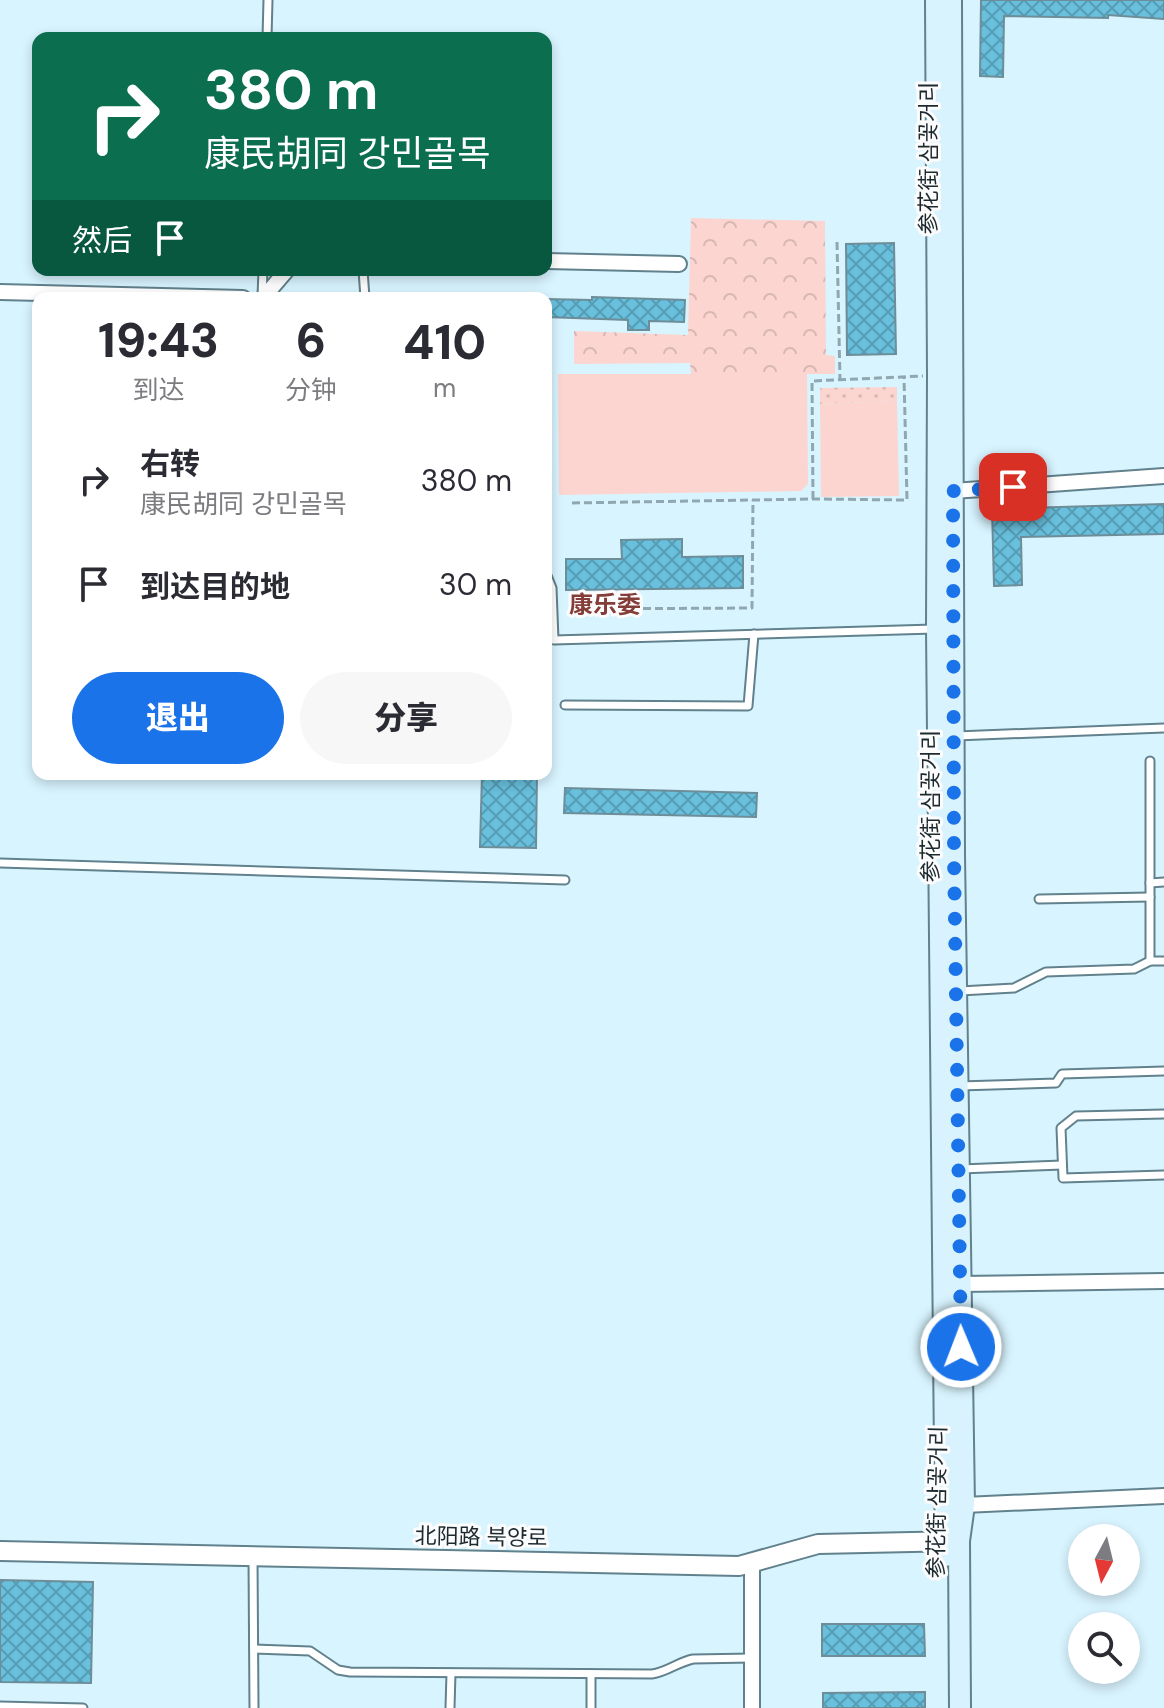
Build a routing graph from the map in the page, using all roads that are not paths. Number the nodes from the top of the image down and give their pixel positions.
1 (268, 0) edge
2 (936, 0) edge
3 (951, 0) edge
4 (267, 32) edge
5 (552, 261) edge
6 (679, 264) dead end
7 (282, 276) edge
8 (0, 292) edge
9 (268, 292) edge
10 (32, 293) edge
11 (1164, 476) edge
12 (953, 491) junction
13 (937, 629) junction
14 (552, 631) edge
15 (754, 634) junction
16 (565, 705) dead end
17 (1164, 728) edge
18 (954, 736) junction
19 (1150, 761) dead end
20 (0, 863) edge
21 (565, 880) dead end
22 (1164, 882) edge
23 (1150, 883) junction
24 (1150, 897) junction
25 (1039, 899) dead end
26 (1150, 961) junction
27 (1164, 961) edge
28 (956, 991) junction
29 (1164, 1071) edge
30 (957, 1086) junction
31 (1164, 1114) edge
32 (1062, 1165) junction
33 (958, 1169) junction
34 (1164, 1175) edge
35 (1164, 1281) edge
36 (960, 1284) junction
37 (1164, 1496) edge
38 (964, 1505) junction
39 (952, 1541) junction
40 (0, 1551) edge
41 (253, 1556) junction
42 (752, 1563) junction
43 (254, 1649) junction
44 (752, 1658) junction
45 (451, 1673) junction
46 (591, 1674) junction
47 (3, 1707) edge
48 (83, 1708) edge
49 (254, 1708) edge
50 (450, 1708) edge
51 (591, 1708) edge
52 (752, 1708) edge
53 (947, 1708) edge
54 (960, 1708) edge

1 - 4 lane
2 - 13 main road, 参花街 삼꽃거리
3 - 12 main road, 参花街 삼꽃거리
5 - 6 street
7 - 9 street
8 - 10 street
11 - 12 street
12 - 18 main road, 参花街 삼꽃거리
13 - 15 lane
13 - 39 main road, 参花街 삼꽃거리
14 - 15 lane
15 - 16 lane
17 - 18 lane
18 - 28 main road, 参花街 삼꽃거리
19 - 23 lane
20 - 21 lane
22 - 23 lane
23 - 24 lane
24 - 25 lane
24 - 26 lane
26 - 27 lane
26 - 28 lane
28 - 30 main road, 参花街 삼꽃거리
29 - 30 lane
30 - 33 main road, 参花街 삼꽃거리
31 - 32 lane
32 - 33 lane
32 - 34 lane
33 - 36 main road, 参花街 삼꽃거리
35 - 36 street
36 - 38 main road, 参花街 삼꽃거리
37 - 38 street
38 - 39 main road, 参花街 삼꽃거리
39 - 42 street, 北阳路 북양로
39 - 53 main road, 参花街 삼꽃거리
39 - 54 main road, 参花街 삼꽃거리
40 - 41 street, 北阳路 북양로
41 - 42 street, 北阳路 북양로
41 - 43 lane
42 - 44 street
43 - 45 lane
43 - 49 lane
44 - 46 lane
44 - 52 street
45 - 46 lane
45 - 50 lane
46 - 51 lane
47 - 48 lane

